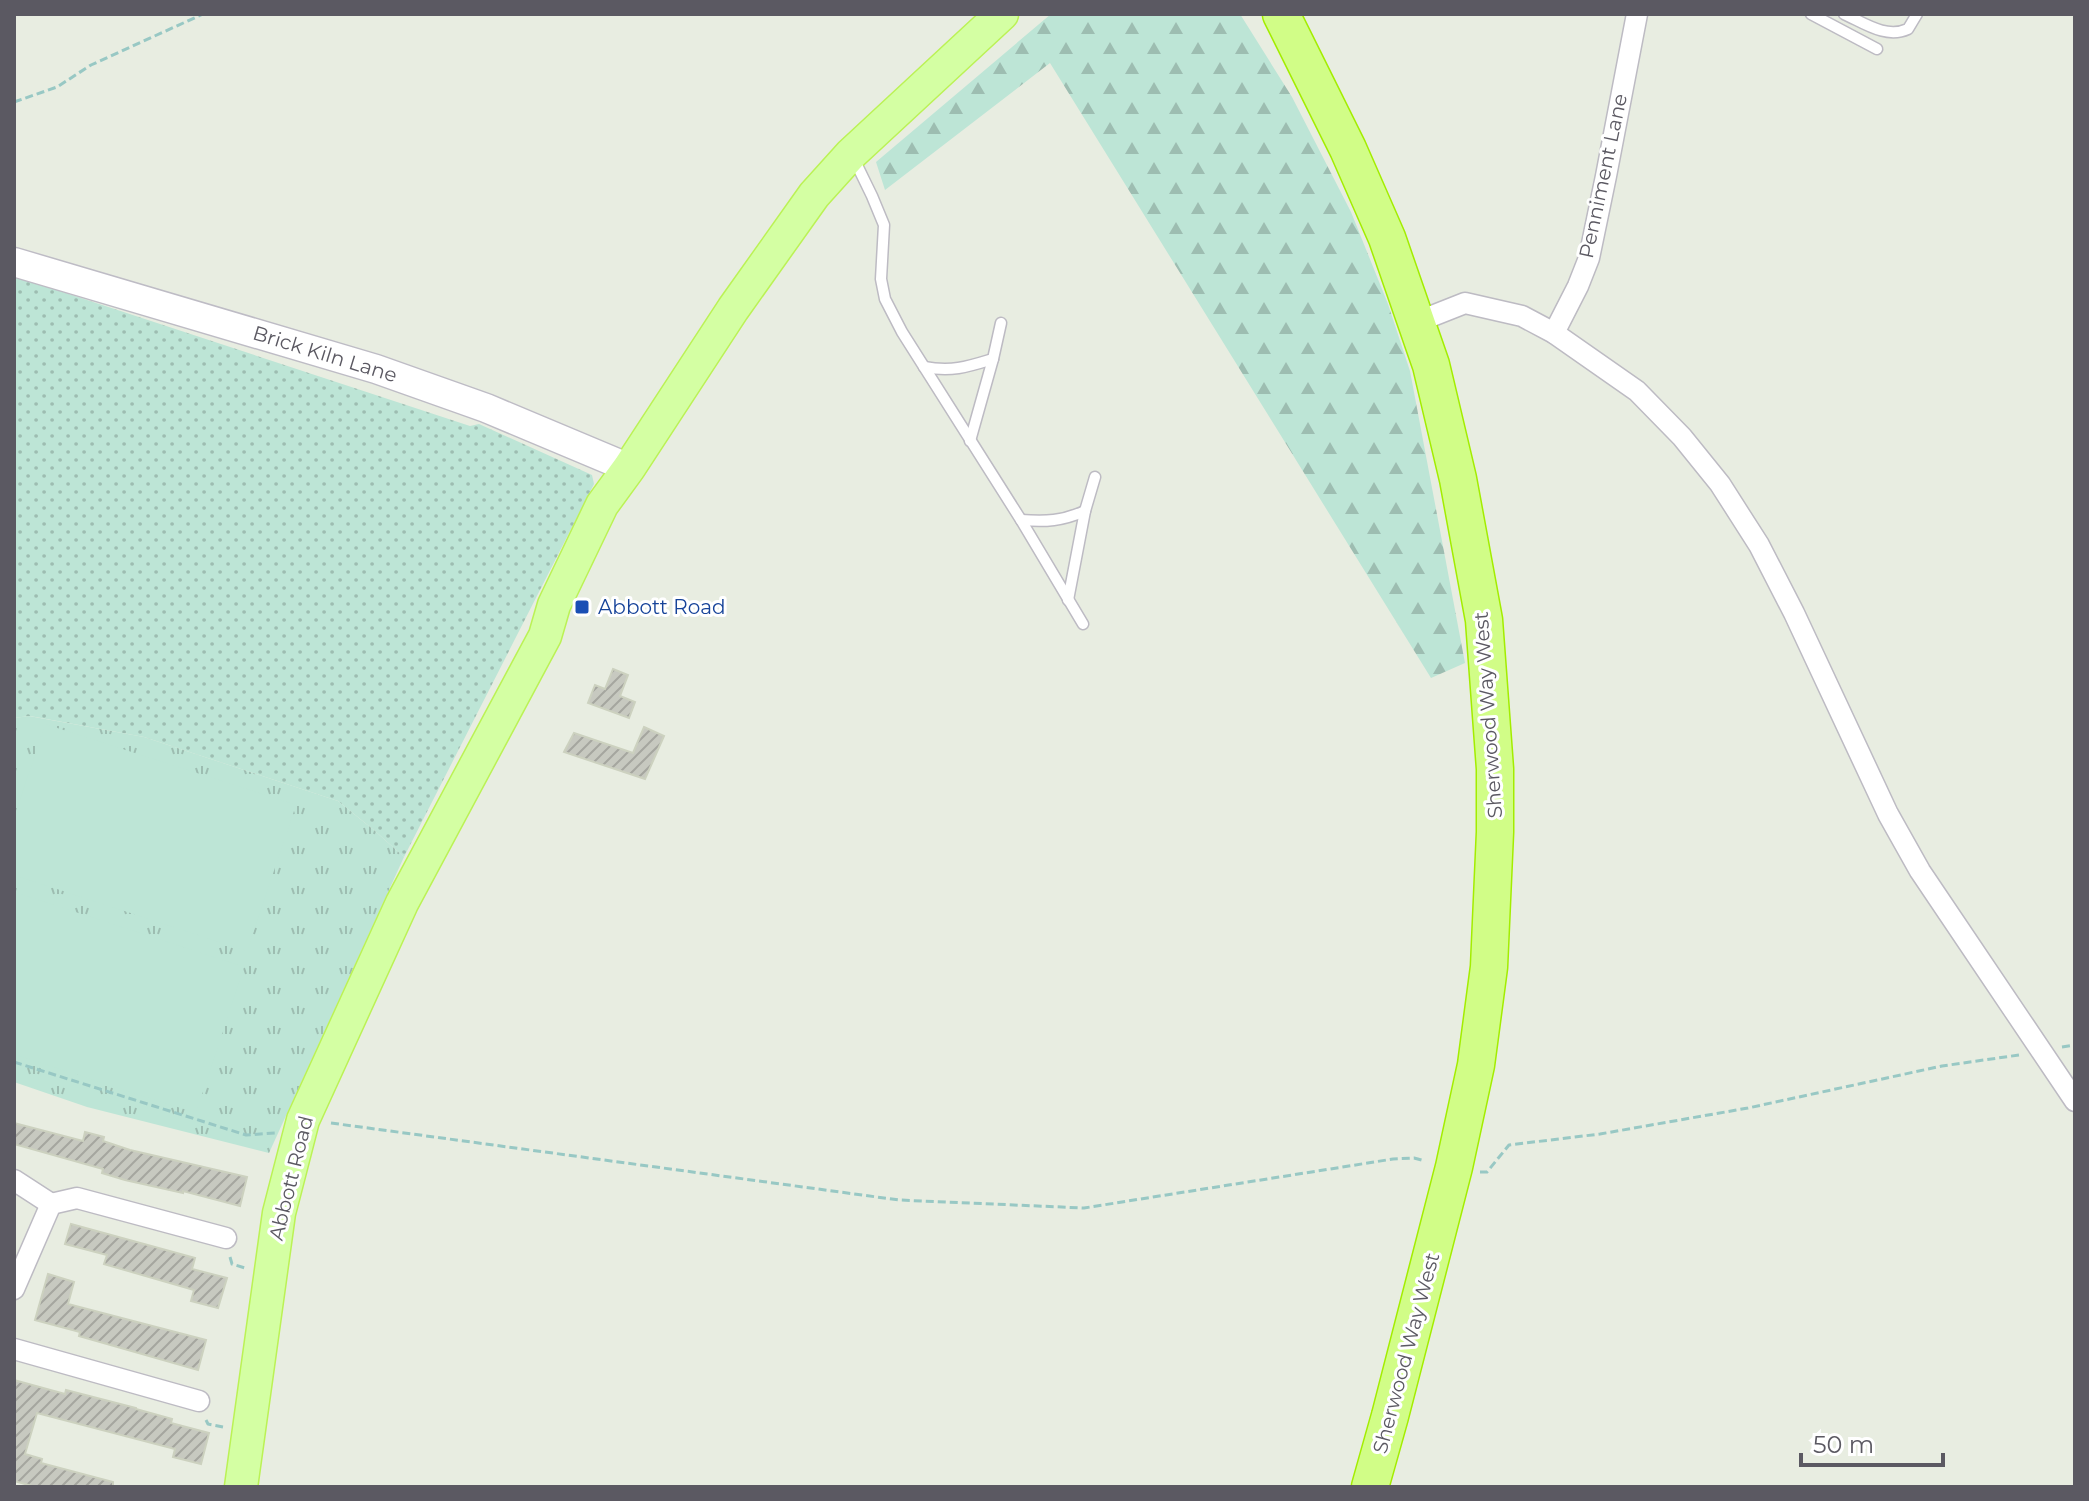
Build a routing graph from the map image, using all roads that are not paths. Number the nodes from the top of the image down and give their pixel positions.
1 (1002, 14) edge
2 (1281, 14) edge
3 (1637, 14) edge
4 (1811, 14) edge
5 (1844, 14) edge
6 (1917, 14) edge
7 (1877, 49) dead end
8 (851, 154) junction
9 (14, 262) edge
10 (1417, 322) junction
11 (1001, 323) dead end
12 (1554, 333) junction
13 (993, 359) junction
14 (924, 367) junction
15 (970, 441) junction
16 (629, 468) junction
17 (1095, 477) dead end
18 (1085, 511) junction
19 (1021, 520) junction
20 (1068, 600) junction
21 (1083, 624) dead end
22 (2075, 1101) edge
23 (14, 1180) edge
24 (51, 1204) junction
25 (226, 1238) dead end
26 (14, 1289) edge
27 (14, 1349) edge
28 (199, 1401) dead end
29 (241, 1487) edge
30 (1370, 1487) edge

1 - 8 main road, Abbott Road
2 - 10 highway, Sherwood Way West
3 - 12 street, Penniment Lane
4 - 7 lane
5 - 6 lane
8 - 14 lane
8 - 16 main road, Abbott Road
9 - 16 street, Brick Kiln Lane
10 - 12 street
10 - 30 highway, Sherwood Way West
11 - 13 lane
12 - 22 street
13 - 14 lane
13 - 15 lane
14 - 15 lane
15 - 19 lane
16 - 29 main road, Abbott Road
17 - 18 lane
18 - 19 lane
18 - 20 lane
19 - 20 lane
20 - 21 lane
23 - 24 street
24 - 25 street
24 - 26 street
27 - 28 street

